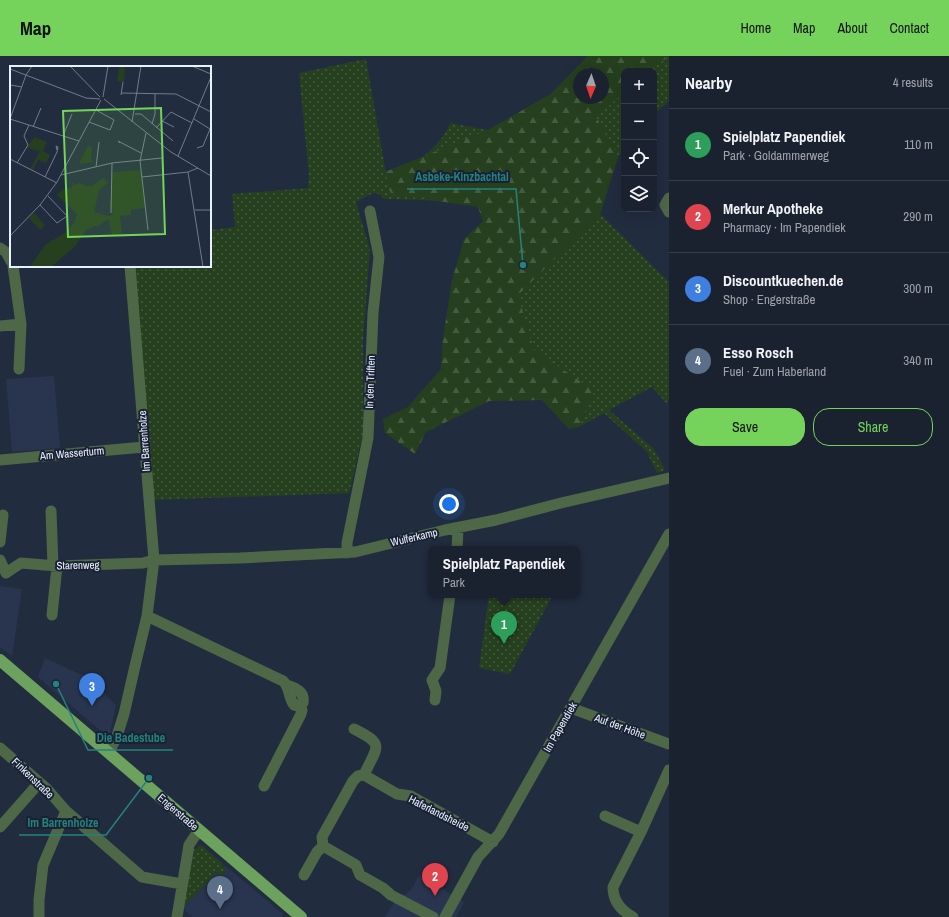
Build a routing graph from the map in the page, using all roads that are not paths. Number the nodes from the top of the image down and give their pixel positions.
1 (669, 198) edge
2 (370, 211) dead end
3 (669, 212) edge
4 (0, 248) edge
5 (10, 259) edge
6 (13, 267) edge
7 (130, 267) edge
8 (21, 324) junction
9 (0, 326) edge
10 (19, 369) dead end
11 (144, 447) junction
12 (0, 460) edge
13 (669, 478) edge
14 (51, 511) dead end
15 (3, 515) dead end
16 (458, 529) junction
17 (669, 534) edge
18 (0, 542) edge
19 (457, 546) edge
20 (347, 553) junction
21 (0, 560) edge
22 (154, 560) junction
23 (55, 566) junction
24 (450, 598) edge
25 (52, 615) dead end
26 (147, 616) junction
27 (0, 660) edge
28 (435, 700) dead end
29 (571, 708) junction
30 (354, 729) dead end
31 (669, 744) edge
32 (0, 748) edge
33 (109, 752) junction
34 (669, 770) edge
35 (364, 775) junction
36 (39, 783) junction
37 (264, 786) dead end
38 (66, 811) junction
39 (605, 816) dead end
40 (0, 827) edge
41 (199, 830) junction
42 (641, 832) junction
43 (493, 842) junction
44 (323, 846) junction
45 (304, 876) dead end
46 (182, 884) junction
47 (40, 917) edge
48 (177, 917) edge
49 (301, 917) edge
50 (433, 917) edge
51 (445, 917) edge
52 (633, 917) edge

1 - 3 street
2 - 20 street, In den Triften
4 - 5 street
6 - 8 street
7 - 11 street, Im Barrenholze
8 - 9 street
8 - 10 street
11 - 12 street, Am Wasserturm
11 - 22 street, Im Barrenholze
13 - 16 street, Wulferkamp
14 - 23 street
15 - 18 street
16 - 19 street
16 - 20 street, Wulferkamp
17 - 29 street, Im Papendiek
20 - 22 street, Wulferkamp
21 - 23 street, Starenweg
22 - 23 street, Starenweg
22 - 26 street, Im Barrenholze
23 - 25 street
24 - 28 street
26 - 33 street, Im Barrenholze
26 - 37 street
27 - 33 main road, Engerstraße
29 - 31 street, Auf der Höhe
29 - 43 street, Im Papendiek
30 - 35 street
32 - 36 street, Finkenstraße
33 - 41 main road, Engerstraße
34 - 42 street
35 - 43 street, Haferlandsheide
35 - 44 street
36 - 38 street, Finkenstraße
36 - 40 street
38 - 46 street, Finkenstraße
38 - 47 street
39 - 42 street
41 - 46 street
41 - 49 main road, Engerstraße
42 - 52 street
43 - 51 street, Im Papendiek
44 - 45 street
44 - 50 street
46 - 48 street

